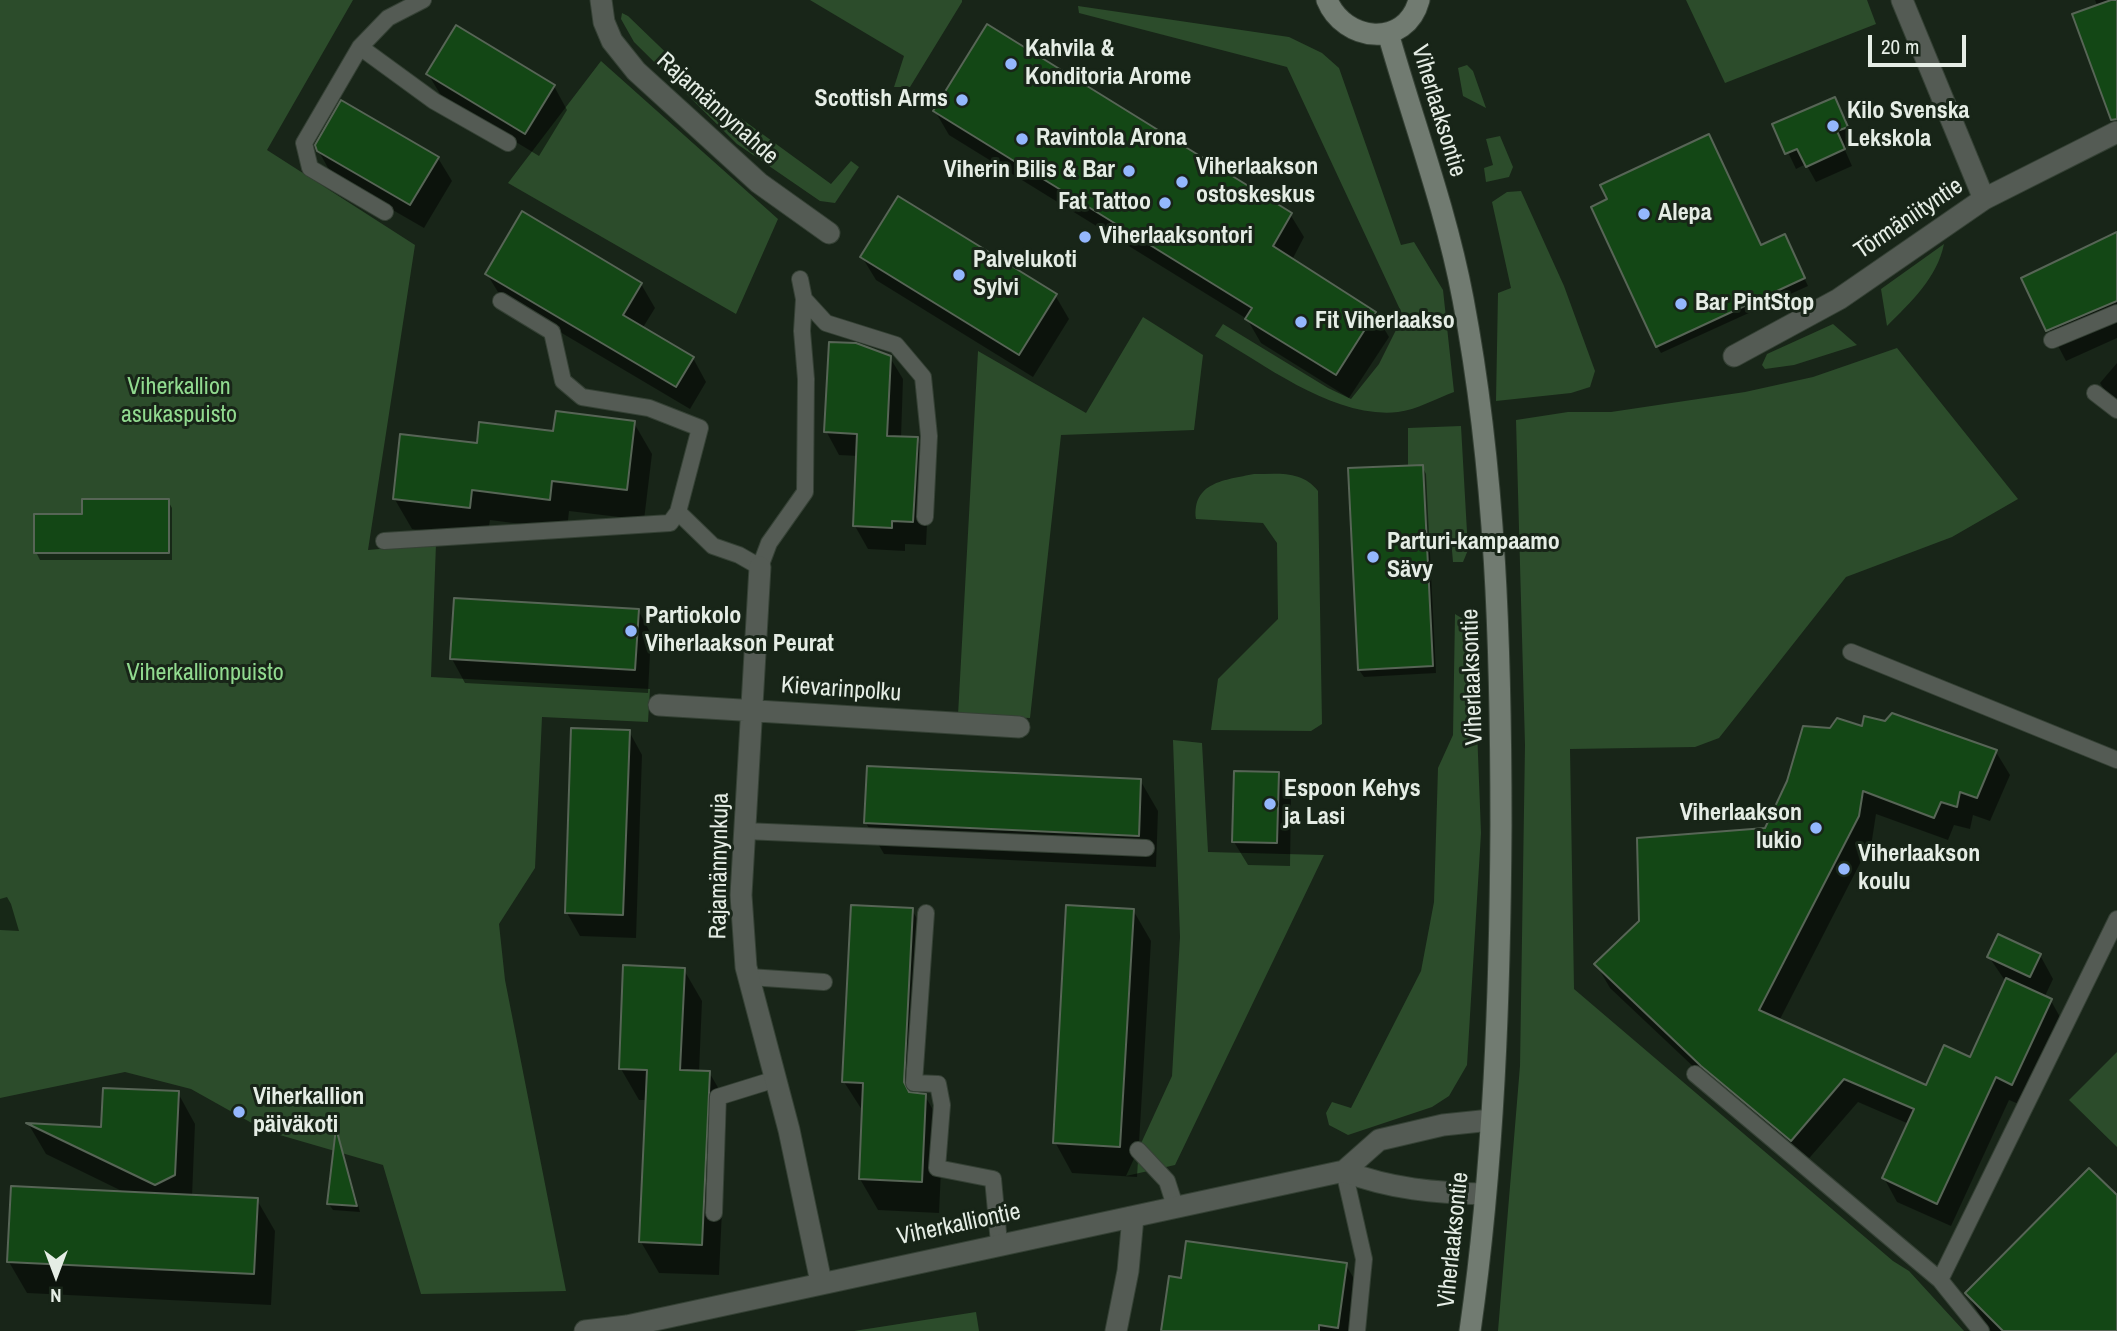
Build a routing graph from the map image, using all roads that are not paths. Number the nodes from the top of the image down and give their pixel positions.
1 (424, 0) edge
2 (601, 0) edge
3 (1327, 0) edge
4 (1419, 0) edge
5 (1902, 0) edge
6 (1388, 33) junction
7 (360, 47) junction
8 (2117, 132) edge
9 (509, 144) dead end
10 (1984, 199) junction
11 (385, 212) dead end
12 (829, 233) dead end
13 (800, 279) dead end
14 (804, 299) junction
15 (501, 301) dead end
16 (2117, 313) edge
17 (2052, 340) dead end
18 (1734, 356) dead end
19 (2095, 393) dead end
20 (2117, 410) edge
21 (678, 512) junction
22 (925, 517) dead end
23 (384, 541) dead end
24 (760, 567) junction
25 (1851, 652) dead end
26 (659, 705) dead end
27 (751, 711) junction
28 (1019, 727) dead end
29 (2117, 760) edge
30 (744, 831) junction
31 (1146, 848) dead end
32 (926, 913) dead end
33 (2117, 919) edge
34 (749, 977) junction
35 (824, 982) dead end
36 (1695, 1074) dead end
37 (776, 1079) junction
38 (1491, 1120) junction
39 (1138, 1150) dead end
40 (1344, 1171) junction
41 (1485, 1194) junction
42 (1175, 1206) junction
43 (715, 1213) dead end
44 (1133, 1217) junction
45 (999, 1243) junction
46 (1940, 1280) junction
47 (821, 1282) junction
48 (585, 1331) edge
49 (1116, 1331) edge
50 (1357, 1331) edge
51 (1470, 1331) edge
52 (1981, 1331) edge

1 - 7 lane
2 - 12 street, Rajamännynahde
3 - 6 street
4 - 6 street
5 - 10 street
6 - 38 street, Viherlaaksontie
7 - 9 lane
7 - 11 lane
8 - 10 street, Törmäniityntie
10 - 18 street, Törmäniityntie
13 - 14 lane
14 - 22 lane
14 - 24 lane
15 - 21 lane
16 - 17 lane
19 - 20 lane
21 - 23 lane
21 - 24 lane
24 - 27 street, Rajamännynkuja
25 - 29 lane
26 - 27 street, Kievarinpolku
27 - 28 street, Kievarinpolku
27 - 30 street, Rajamännynkuja
30 - 31 lane
30 - 34 street, Rajamännynkuja
32 - 45 lane
33 - 46 lane
34 - 35 lane
34 - 37 street, Rajamännynkuja
36 - 46 lane
37 - 43 lane
37 - 47 street, Rajamännynkuja
38 - 40 street, Viherkalliontie
38 - 41 street, Viherlaaksontie
39 - 42 lane
40 - 41 street
40 - 42 street, Viherkalliontie
40 - 50 lane
41 - 51 street, Viherlaaksontie
42 - 44 street, Viherkalliontie
44 - 45 street, Viherkalliontie
44 - 49 street
45 - 47 street, Viherkalliontie
46 - 52 lane
47 - 48 street, Viherkalliontie

